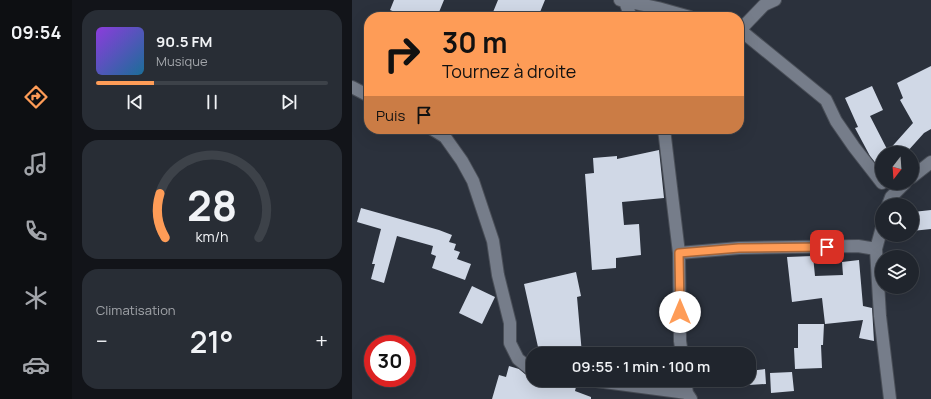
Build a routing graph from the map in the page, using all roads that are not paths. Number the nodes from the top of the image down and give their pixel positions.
1 (775, 0) edge
2 (622, 1) edge
3 (628, 12) edge
4 (672, 12) edge
5 (744, 25) edge
6 (744, 34) edge
7 (352, 87) edge
8 (364, 93) edge
9 (440, 134) edge
10 (665, 134) edge
11 (931, 162) edge
12 (919, 171) edge
13 (875, 174) edge
14 (899, 190) edge
15 (892, 198) edge
16 (878, 242) edge
17 (876, 249) junction
18 (679, 253) junction
19 (681, 347) edge
20 (526, 366) edge
21 (633, 387) edge
22 (689, 396) edge
23 (890, 399) edge

1 - 5 street
2 - 3 street
2 - 4 street
6 - 13 street
7 - 8 street
9 - 20 street
10 - 18 street
11 - 12 street
14 - 15 street
16 - 17 street
17 - 18 street
17 - 23 street
18 - 19 street
21 - 22 street

